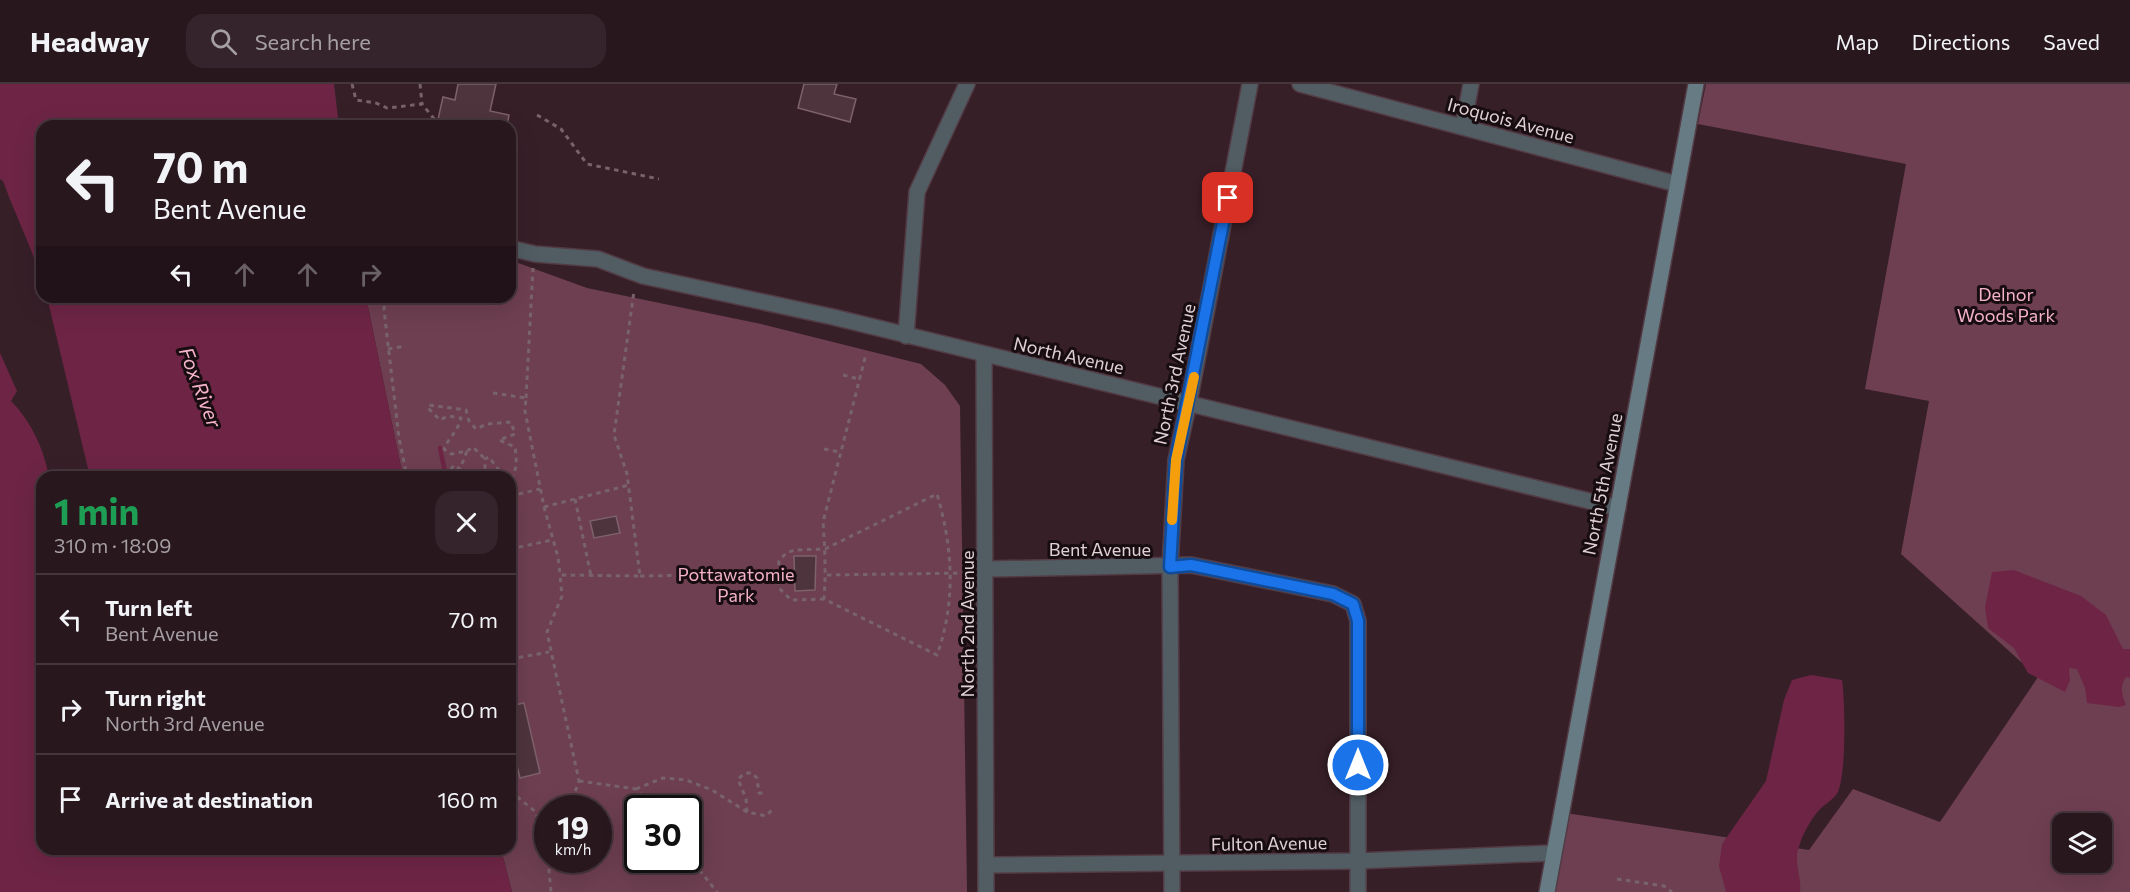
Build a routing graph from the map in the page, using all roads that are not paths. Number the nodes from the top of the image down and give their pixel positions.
1 (967, 84) edge
2 (1250, 84) edge
3 (1300, 84) edge
4 (1471, 84) edge
5 (1696, 84) edge
6 (1463, 127) junction
7 (1677, 184) junction
8 (516, 250) edge
9 (906, 336) junction
10 (984, 355) junction
11 (1189, 402) junction
12 (1618, 508) junction
13 (1170, 567) junction
14 (986, 569) junction
15 (1552, 853) junction
16 (1357, 861) junction
17 (1172, 864) junction
18 (986, 865) junction
19 (986, 892) edge
20 (1172, 892) edge
21 (1358, 892) edge
22 (1547, 892) edge

1 - 9 street
2 - 11 street, North 3rd Avenue
3 - 6 street, Iroquois Avenue
4 - 6 street
5 - 7 main road, North 5th Avenue
6 - 7 street, Iroquois Avenue
7 - 12 main road, North 5th Avenue
8 - 9 street, North Avenue
9 - 10 street, North Avenue
10 - 11 street, North Avenue
10 - 14 street, North 2nd Avenue
11 - 12 street, North Avenue
11 - 13 street, North 3rd Avenue
12 - 15 main road, North 5th Avenue
13 - 14 street, Bent Avenue
13 - 16 street, Bent Avenue
13 - 17 street, North 3rd Avenue
14 - 18 street, North 2nd Avenue
15 - 16 street, Fulton Avenue
15 - 22 main road, North 5th Avenue
16 - 17 street, Fulton Avenue
16 - 21 street
17 - 18 street, Fulton Avenue
17 - 20 street, North 3rd Avenue
18 - 19 street, North 2nd Avenue

